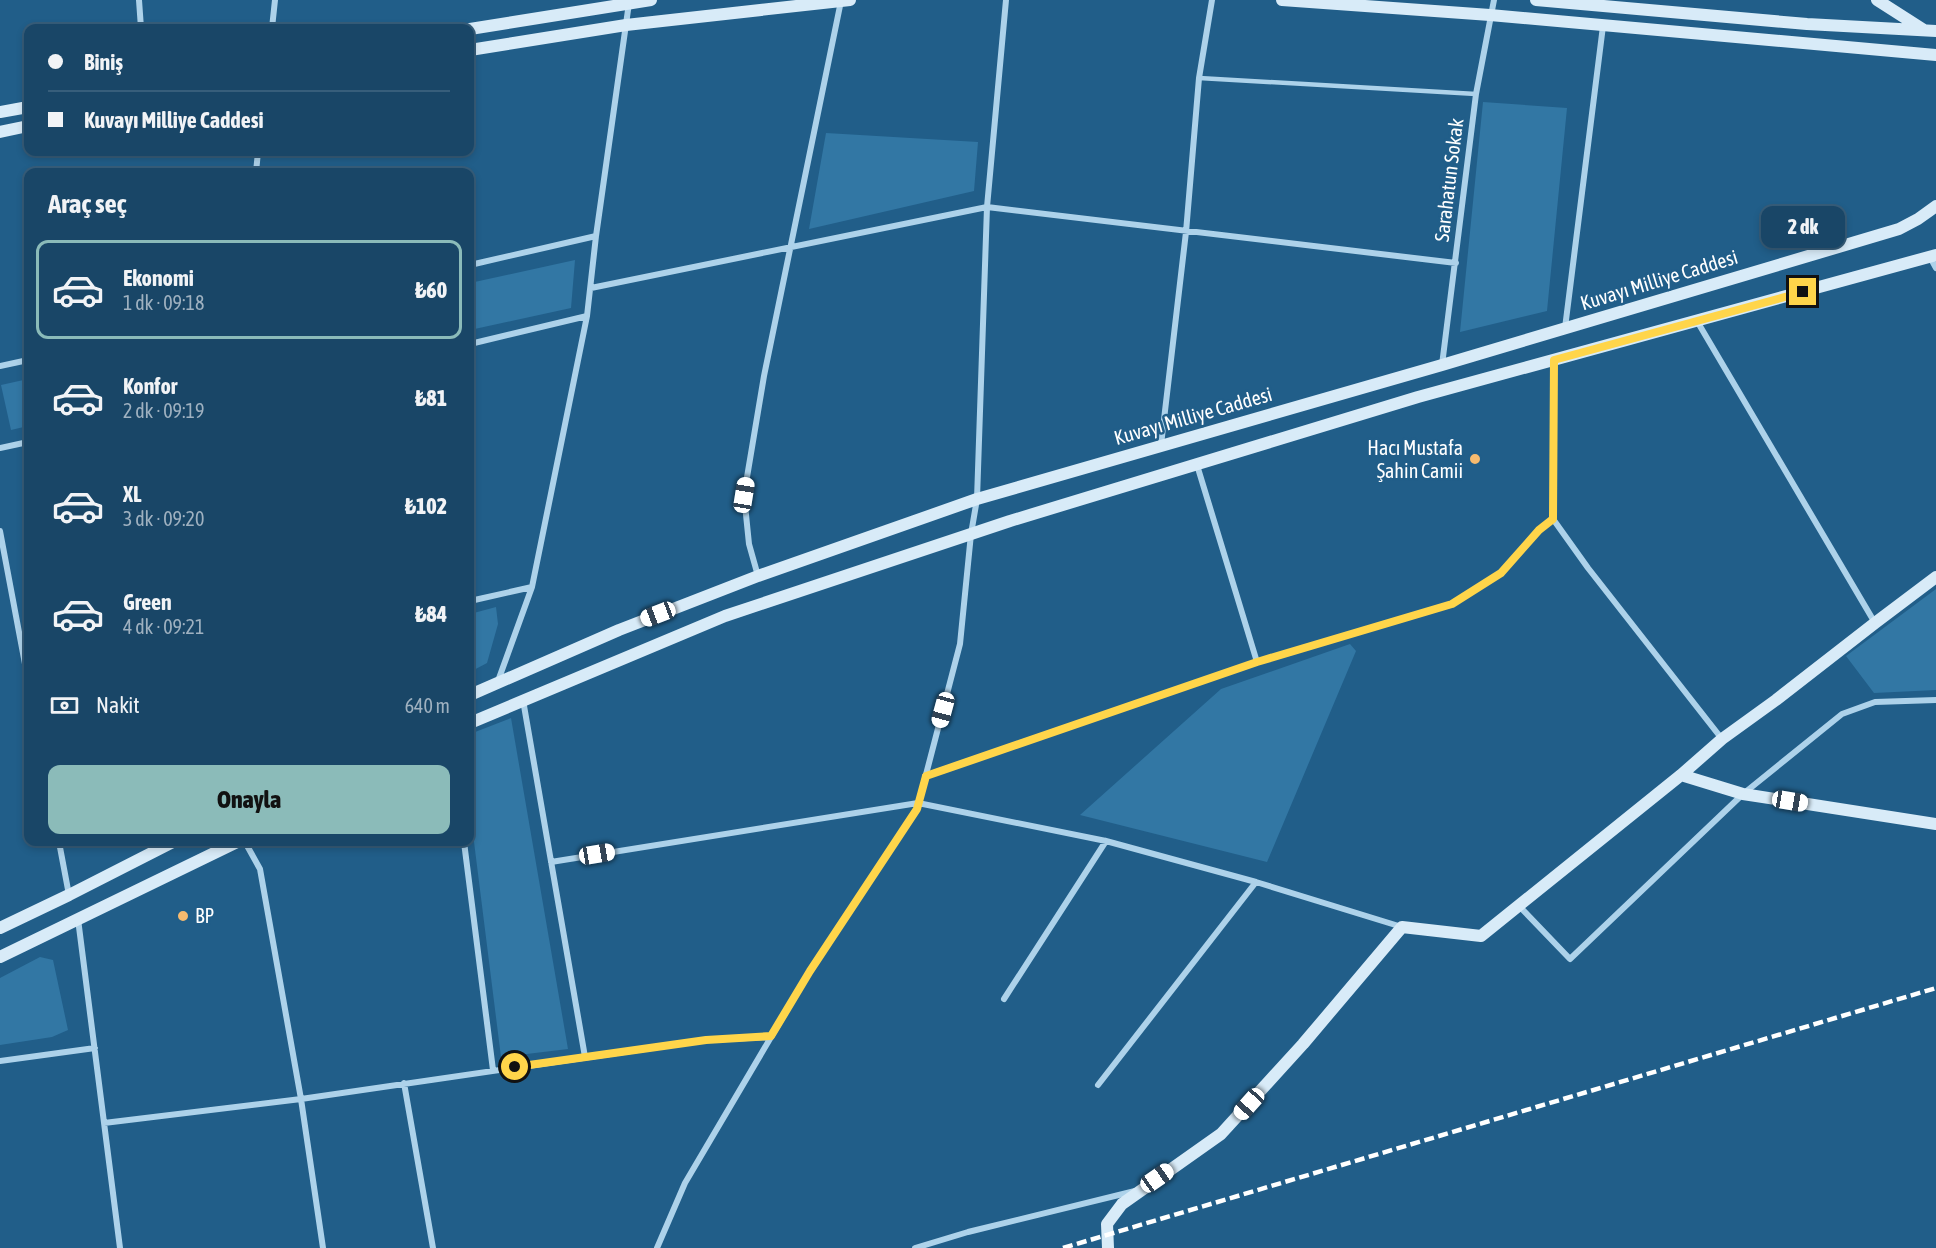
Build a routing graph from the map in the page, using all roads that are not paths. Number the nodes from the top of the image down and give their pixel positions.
1 (138, 0) edge
2 (275, 0) edge
3 (651, 0) edge
4 (845, 0) edge
5 (1006, 0) edge
6 (1212, 0) edge
7 (1282, 0) edge
8 (1494, 0) edge
9 (1536, 0) edge
10 (1877, 0) edge
11 (630, 1) edge
12 (1490, 15) junction
13 (141, 24) edge
14 (272, 24) edge
15 (626, 25) junction
16 (1603, 26) junction
17 (474, 28) edge
18 (1933, 34) edge
19 (474, 49) edge
20 (1936, 55) edge
21 (1199, 78) junction
22 (1476, 94) junction
23 (24, 108) edge
24 (0, 112) edge
25 (24, 127) edge
26 (0, 132) edge
27 (1936, 206) edge
28 (987, 207) junction
29 (1186, 232) junction
30 (596, 236) junction
31 (790, 249) junction
32 (1934, 260) edge
33 (1456, 263) junction
34 (474, 264) edge
35 (591, 288) junction
36 (587, 316) junction
37 (1697, 320) junction
38 (1565, 328) junction
39 (474, 343) edge
40 (1554, 360) junction
41 (24, 361) edge
42 (1442, 365) junction
43 (0, 366) edge
44 (24, 443) edge
45 (1161, 446) junction
46 (0, 448) edge
47 (1197, 464) junction
48 (977, 499) junction
49 (1553, 519) junction
50 (0, 531) edge
51 (971, 534) junction
52 (758, 576) junction
53 (1936, 577) edge
54 (532, 587) junction
55 (474, 601) edge
56 (1875, 623) junction
57 (24, 659) edge
58 (1257, 662) junction
59 (497, 683) junction
60 (474, 693) edge
61 (523, 700) junction
62 (1936, 700) edge
63 (474, 721) edge
64 (1722, 739) junction
65 (1681, 775) junction
66 (926, 776) junction
67 (1743, 794) junction
68 (918, 803) junction
69 (1936, 824) edge
70 (1106, 841) junction
71 (60, 846) edge
72 (165, 846) edge
73 (229, 846) edge
74 (247, 846) edge
75 (465, 846) edge
76 (551, 862) junction
77 (1256, 882) junction
78 (69, 895) junction
79 (1519, 906) junction
80 (78, 919) junction
81 (1402, 927) junction
82 (0, 928) edge
83 (0, 957) edge
84 (1004, 999) dead end
85 (771, 1036) junction
86 (95, 1048) junction
87 (585, 1057) junction
88 (0, 1061) edge
89 (493, 1070) junction
90 (404, 1083) junction
91 (1098, 1085) dead end
92 (301, 1099) junction
93 (104, 1123) junction
94 (1142, 1189) junction
95 (120, 1248) edge
96 (323, 1248) edge
97 (433, 1248) edge
98 (657, 1248) edge
99 (915, 1248) edge
100 (1108, 1248) edge

1 - 13 street
2 - 14 street
3 - 11 main road
4 - 15 main road
4 - 31 street
5 - 28 street
6 - 21 street
7 - 12 main road
8 - 12 street, Sarahatun Sokak
9 - 18 main road
10 - 18 main road
11 - 15 street
11 - 17 main road
12 - 16 main road
12 - 22 street, Sarahatun Sokak
15 - 19 main road
15 - 30 street
16 - 20 main road
16 - 38 street
21 - 22 lane
21 - 29 street
22 - 33 street, Sarahatun Sokak
23 - 24 main road
25 - 26 main road
27 - 38 main road, Kuvayı Milliye Caddesi
28 - 29 street
28 - 31 street
28 - 48 street
29 - 33 street
29 - 45 street
30 - 34 street
30 - 35 street
31 - 35 street
31 - 52 street
32 - 37 main road
33 - 42 street, Sarahatun Sokak
35 - 36 street
36 - 39 street
36 - 54 street
37 - 40 main road
37 - 56 street
38 - 42 main road, Kuvayı Milliye Caddesi
40 - 47 main road
40 - 49 street
41 - 43 street
42 - 45 main road, Kuvayı Milliye Caddesi
44 - 46 street
45 - 48 main road, Kuvayı Milliye Caddesi
47 - 51 main road
47 - 58 street
48 - 51 street
48 - 52 main road, Kuvayı Milliye Caddesi
49 - 58 street
49 - 64 street
50 - 57 street
51 - 61 main road
51 - 66 street
52 - 59 main road, Kuvayı Milliye Caddesi
53 - 56 main road
54 - 55 street
54 - 59 street
56 - 64 main road
58 - 66 street
59 - 60 main road, Kuvayı Milliye Caddesi
61 - 63 main road
61 - 76 street
62 - 67 street
64 - 65 main road
65 - 67 main road
65 - 79 main road
66 - 68 street
67 - 69 main road
67 - 79 street
68 - 70 street
68 - 76 street
68 - 85 street
70 - 77 street
70 - 84 street
71 - 78 street
72 - 78 main road
73 - 80 main road
74 - 92 street
75 - 89 street
76 - 87 street
77 - 81 street
77 - 91 street
78 - 82 main road
79 - 81 main road
80 - 83 main road
80 - 86 street
81 - 94 main road
85 - 87 street
85 - 98 street
86 - 88 street
86 - 93 street
87 - 89 street
89 - 90 street
90 - 92 street
90 - 97 street
92 - 93 street
92 - 96 street
93 - 95 street
94 - 99 street
94 - 100 main road

